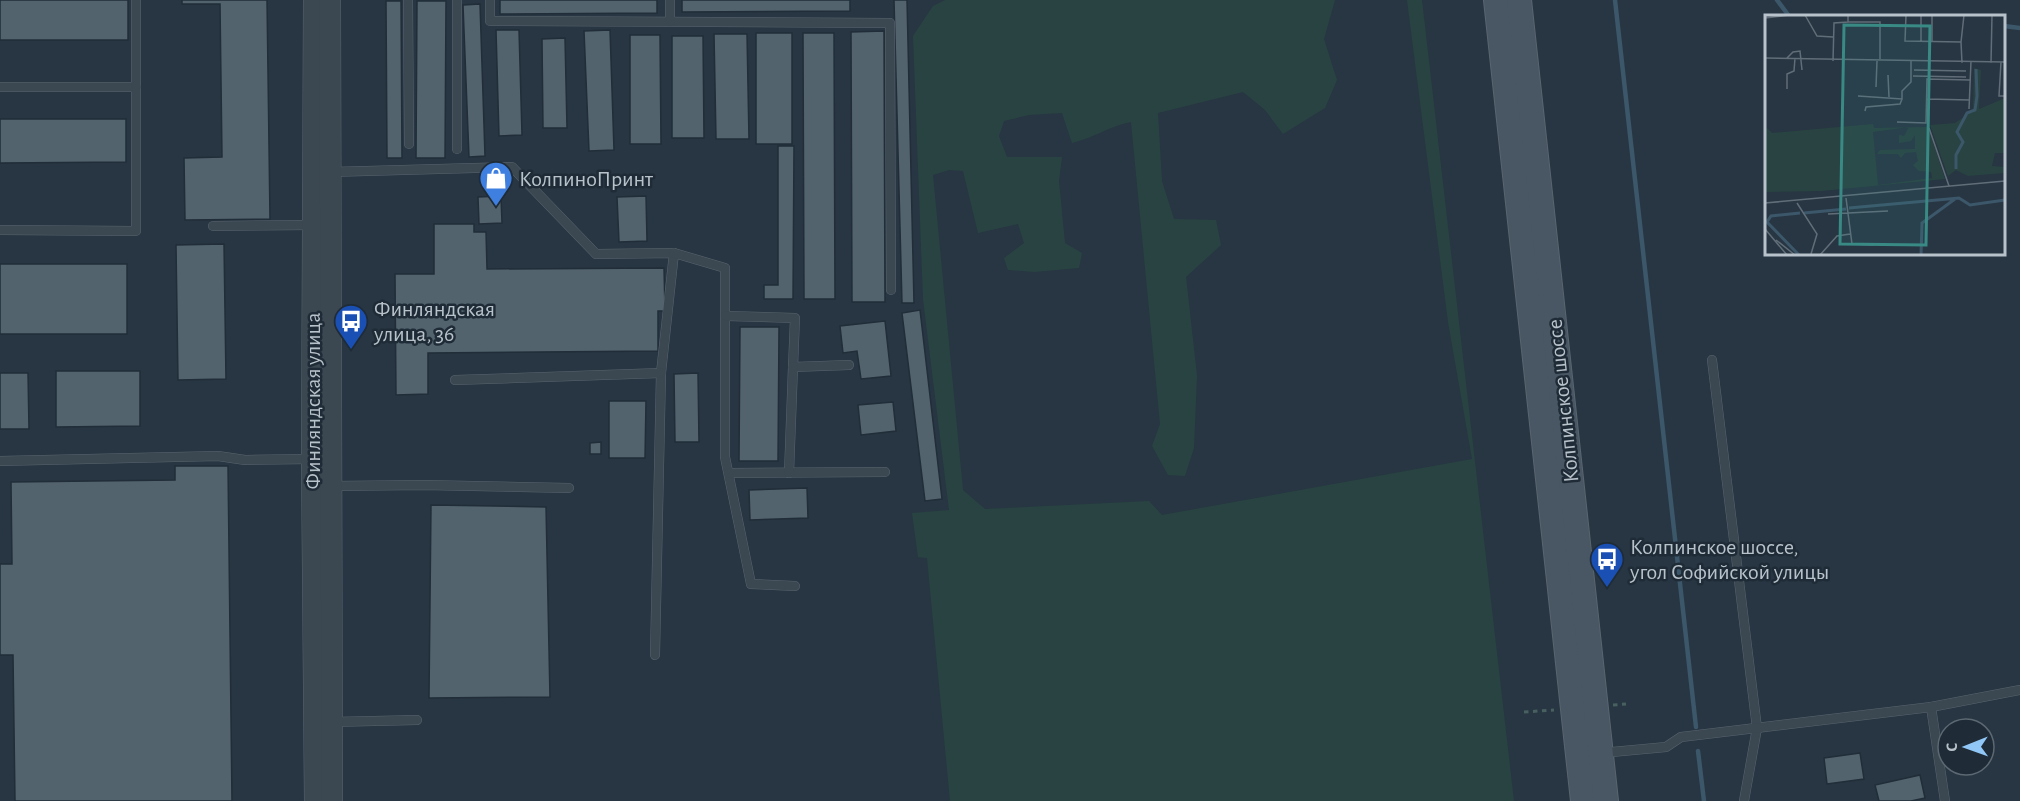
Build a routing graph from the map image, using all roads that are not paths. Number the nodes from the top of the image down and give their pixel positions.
1 (136, 0) edge
2 (314, 0) edge
3 (330, 0) edge
4 (408, 0) edge
5 (457, 0) edge
6 (490, 0) edge
7 (670, 0) edge
8 (1496, 0) edge
9 (1519, 0) edge
10 (670, 21) junction
11 (0, 87) edge
12 (136, 87) junction
13 (409, 144) dead end
14 (457, 149) dead end
15 (322, 172) junction
16 (322, 225) junction
17 (213, 226) dead end
18 (0, 230) edge
19 (674, 253) junction
20 (891, 290) dead end
21 (726, 316) junction
22 (1712, 360) dead end
23 (849, 365) dead end
24 (794, 367) junction
25 (661, 374) junction
26 (455, 380) dead end
27 (312, 459) junction
28 (0, 461) edge
29 (885, 472) dead end
30 (729, 473) junction
31 (789, 473) junction
32 (331, 486) junction
33 (569, 488) dead end
34 (795, 586) dead end
35 (655, 655) dead end
36 (2020, 690) edge
37 (1931, 707) junction
38 (417, 720) dead end
39 (322, 722) junction
40 (1757, 728) junction
41 (1601, 753) junction
42 (315, 801) edge
43 (332, 801) edge
44 (1583, 801) edge
45 (1606, 801) edge
46 (1744, 801) edge
47 (1945, 801) edge

1 - 12 lane
2 - 15 street, Финляндская улица
3 - 15 street, Финляндская улица
4 - 13 lane
5 - 14 lane
6 - 10 lane
7 - 10 lane
8 - 44 main road, Колпинское шоссе
9 - 41 main road, Колпинское шоссе
10 - 20 lane
11 - 12 lane
12 - 18 lane
15 - 16 street, Финляндская улица
15 - 19 lane
16 - 17 lane
16 - 27 street, Финляндская улица
16 - 32 street, Финляндская улица
19 - 21 lane
19 - 25 lane
21 - 24 lane
21 - 30 lane
22 - 40 lane
23 - 24 lane
24 - 31 lane
25 - 26 lane
25 - 35 lane
27 - 28 lane
27 - 39 street, Финляндская улица
29 - 31 lane
30 - 31 lane
30 - 34 lane
32 - 33 lane
32 - 39 street, Финляндская улица
36 - 37 lane
37 - 40 lane
37 - 47 lane
38 - 39 lane
39 - 42 street, Финляндская улица
39 - 43 street, Финляндская улица
40 - 41 lane
40 - 46 lane
41 - 45 main road, Колпинское шоссе

